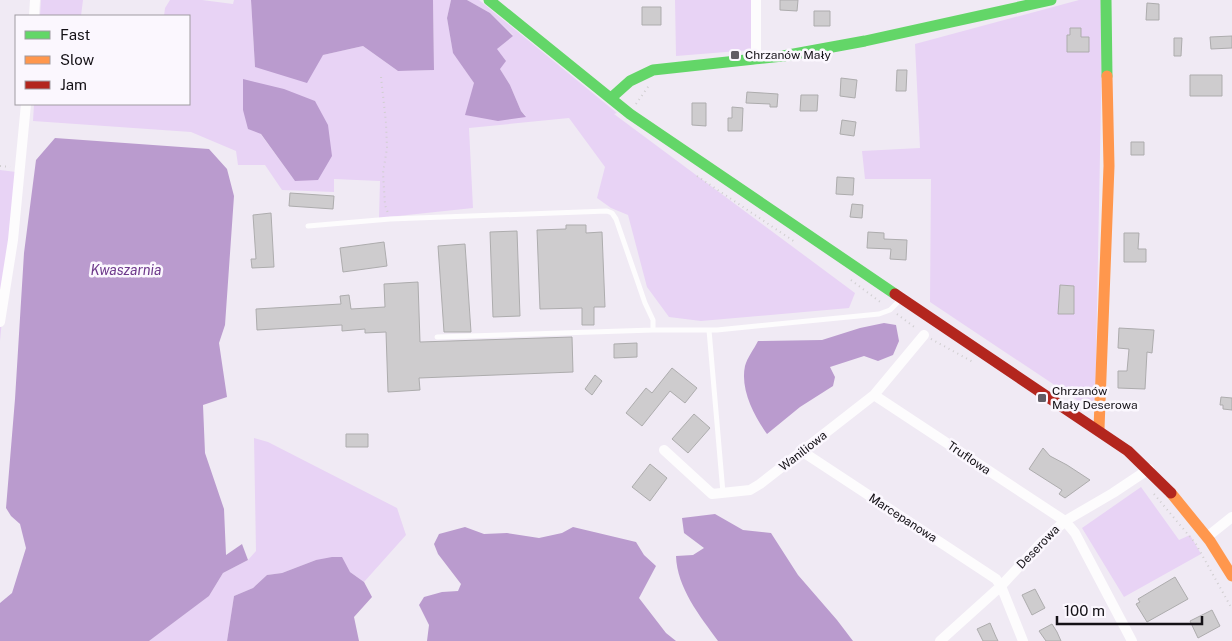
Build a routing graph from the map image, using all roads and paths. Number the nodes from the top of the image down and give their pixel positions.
1 (35, 0) edge
2 (490, 0) edge
3 (756, 0) edge
4 (1051, 0) edge
5 (1106, 0) edge
6 (34, 15) edge
7 (756, 60) junction
8 (381, 77) dead end
9 (611, 98) junction
10 (26, 105) edge
11 (696, 175) dead end
12 (390, 219) junction
13 (308, 226) dead end
14 (802, 247) dead end
15 (851, 280) dead end
16 (901, 299) junction
17 (890, 310) junction
18 (0, 322) edge
19 (653, 330) junction
20 (709, 330) junction
21 (924, 335) junction
22 (437, 337) dead end
23 (974, 363) dead end
24 (874, 395) junction
25 (1099, 429) junction
26 (664, 450) dead end
27 (803, 452) junction
28 (1149, 470) junction
29 (1150, 490) dead end
30 (723, 493) junction
31 (1232, 517) edge
32 (1065, 520) junction
33 (1207, 537) junction
34 (1232, 576) edge
35 (1001, 586) junction
36 (1232, 609) edge
37 (940, 641) edge
38 (1023, 641) edge
39 (1132, 641) edge

1 - 6 street
2 - 9 street
3 - 7 street
4 - 7 street
5 - 25 street
7 - 9 street
8 - 12 path
9 - 16 street
10 - 18 street
11 - 14 path
12 - 13 lane
12 - 19 lane
15 - 17 path
16 - 17 lane
16 - 25 street
17 - 20 lane
17 - 21 path
19 - 20 lane
19 - 22 lane
20 - 30 lane
21 - 23 path
21 - 24 street, Waniliowa
24 - 27 street, Waniliowa
24 - 32 street, Truflowa
25 - 28 street
26 - 30 street, Waniliowa
27 - 30 street, Waniliowa
27 - 35 street, Marcepanowa
28 - 32 street, Deserowa
28 - 33 street
29 - 36 path
31 - 33 street
32 - 35 street, Deserowa
32 - 39 street
33 - 34 street
35 - 37 street, Deserowa
35 - 38 street

